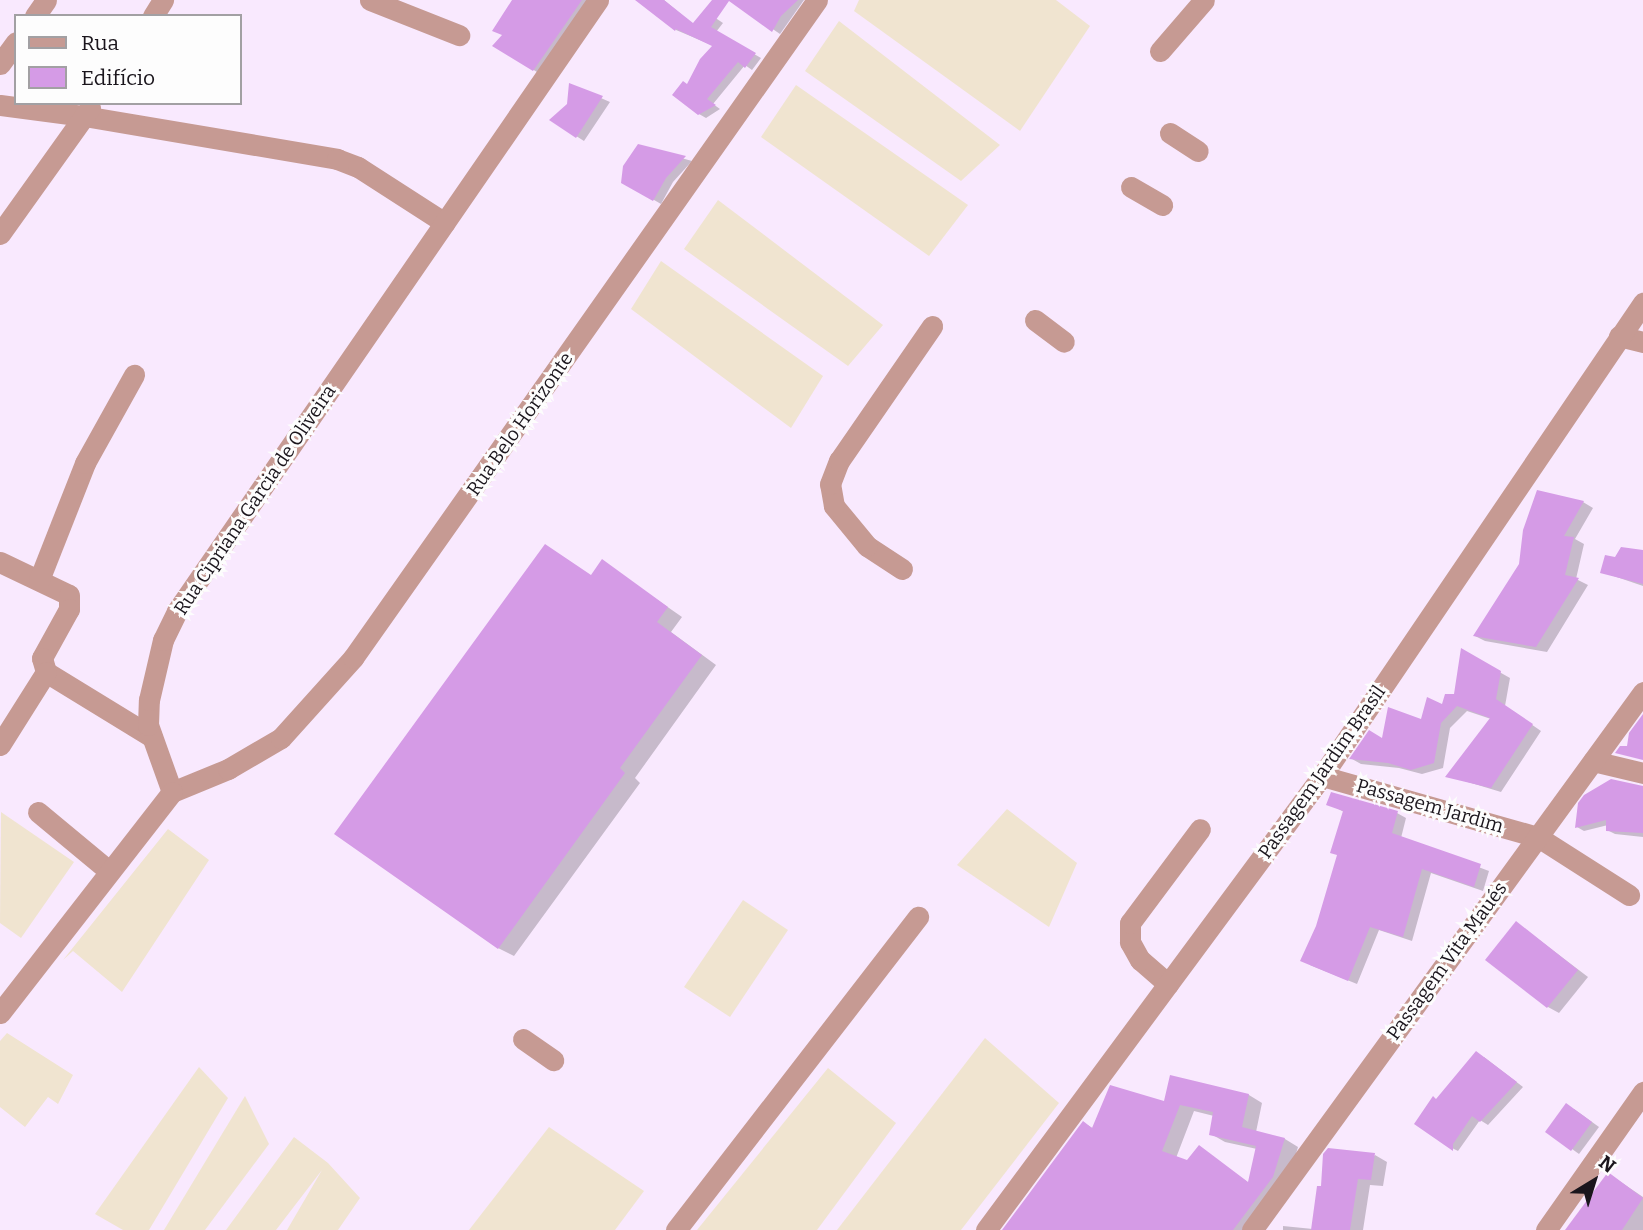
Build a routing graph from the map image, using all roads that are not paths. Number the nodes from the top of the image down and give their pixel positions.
1 (370, 0) edge
2 (598, 0) edge
3 (817, 0) edge
4 (1205, 0) edge
5 (459, 35) dead end
6 (14, 45) edge
7 (1160, 51) dead end
8 (0, 64) edge
9 (0, 105) edge
10 (89, 109) edge
11 (1170, 133) dead end
12 (1198, 151) dead end
13 (1131, 187) dead end
14 (1162, 205) dead end
15 (445, 223) junction
16 (0, 234) edge
17 (1643, 303) edge
18 (1035, 320) dead end
19 (932, 326) dead end
20 (1619, 336) junction
21 (1064, 342) dead end
22 (1643, 342) edge
23 (134, 374) dead end
24 (0, 562) edge
25 (902, 569) dead end
26 (39, 580) junction
27 (46, 672) junction
28 (1643, 692) edge
29 (152, 737) junction
30 (0, 745) edge
31 (1593, 761) junction
32 (1643, 773) edge
33 (1322, 776) junction
34 (172, 792) junction
35 (38, 812) dead end
36 (1200, 829) dead end
37 (1538, 837) junction
38 (109, 871) junction
39 (1629, 895) dead end
40 (918, 916) dead end
41 (1168, 984) junction
42 (0, 1013) edge
43 (523, 1039) dead end
44 (553, 1060) dead end
45 (1643, 1092) edge
46 (676, 1230) edge
47 (986, 1230) edge
48 (1252, 1230) edge
49 (1546, 1230) edge

1 - 5 street
2 - 15 street, Rua Cipriana Garcia de Oliveira
3 - 34 street, Rua Belo Horizonte
4 - 7 street
6 - 8 street
9 - 10 street
10 - 15 street
10 - 16 street
11 - 12 street
13 - 14 street
15 - 29 street, Rua Cipriana Garcia de Oliveira
17 - 20 street, Passagem Jardim Brasil
18 - 21 street
19 - 25 street
20 - 22 street
20 - 33 street, Passagem Jardim Brasil
23 - 26 street
24 - 26 street
26 - 27 street
27 - 29 street
27 - 30 street
28 - 31 street, Passagem Vita Maués
29 - 34 street, Rua Cipriana Garcia de Oliveira
31 - 32 street
31 - 37 street, Passagem Vita Maués
33 - 37 street, Passagem Jardim
33 - 41 street, Passagem Jardim Brasil
34 - 38 street
35 - 38 street
36 - 41 street
37 - 39 street, Passagem Jardim
37 - 48 street, Passagem Vita Maués
38 - 42 street
40 - 46 street
41 - 47 street, Passagem Jardim Brasil
43 - 44 street
45 - 49 street

